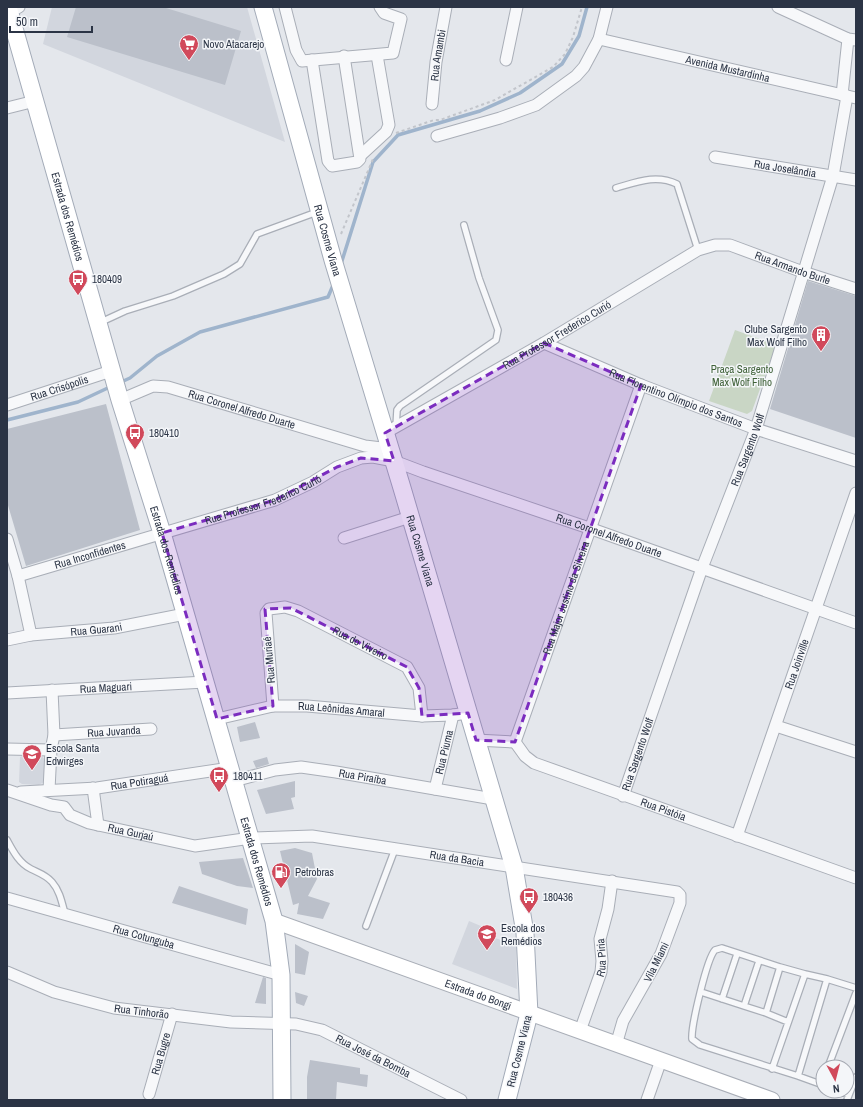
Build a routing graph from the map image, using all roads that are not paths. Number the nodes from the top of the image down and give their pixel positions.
1 (263, 7) edge
2 (285, 7) edge
3 (380, 7) edge
4 (446, 7) edge
5 (517, 7) edge
6 (607, 7) edge
7 (778, 7) edge
8 (11, 10) edge
9 (599, 39) junction
10 (852, 39) edge
11 (377, 55) junction
12 (344, 56) junction
13 (312, 60) junction
14 (506, 60) dead end
15 (848, 96) edge
16 (35, 101) junction
17 (432, 104) dead end
18 (7, 108) edge
19 (437, 136) dead end
20 (361, 155) junction
21 (715, 157) dead end
22 (834, 176) junction
23 (856, 180) edge
24 (616, 188) dead end
25 (319, 211) junction
26 (464, 225) dead end
27 (730, 245) joint
28 (698, 250) junction
29 (803, 272) junction
30 (856, 289) edge
31 (98, 324) junction
32 (544, 343) junction
33 (111, 372) junction
34 (641, 385) junction
35 (118, 396) junction
36 (7, 405) edge
37 (756, 429) junction
38 (391, 430) junction
39 (392, 455) junction
40 (361, 458) joint
41 (856, 461) edge
42 (856, 493) edge
43 (410, 517) junction
44 (590, 528) junction
45 (162, 533) junction
46 (344, 538) dead end
47 (7, 539) edge
48 (702, 568) junction
49 (18, 576) junction
50 (816, 608) junction
51 (266, 613) joint
52 (185, 614) junction
53 (856, 623) edge
54 (31, 636) junction
55 (7, 640) edge
56 (205, 682) junction
57 (52, 690) junction
58 (7, 693) edge
59 (273, 706) junction
60 (461, 714) junction
61 (422, 716) junction
62 (217, 719) junction
63 (776, 726) junction
64 (151, 728) dead end
65 (54, 736) junction
66 (476, 740) junction
67 (515, 742) junction
68 (7, 749) edge
69 (51, 750) junction
70 (856, 752) edge
71 (232, 775) junction
72 (93, 788) junction
73 (435, 789) junction
74 (49, 790) junction
75 (12, 791) edge
76 (623, 796) junction
77 (493, 799) junction
78 (98, 825) junction
79 (737, 836) junction
80 (251, 838) junction
81 (7, 840) edge
82 (395, 849) junction
83 (514, 867) junction
84 (856, 878) edge
85 (612, 881) junction
86 (662, 888) joint
87 (7, 898) edge
88 (65, 914) junction
89 (274, 921) junction
90 (366, 926) dead end
91 (738, 954) junction
92 (759, 961) junction
93 (780, 967) junction
94 (7, 972) edge
95 (805, 974) junction
96 (281, 975) junction
97 (827, 979) junction
98 (856, 988) edge
99 (701, 992) junction
100 (856, 993) edge
101 (722, 999) junction
102 (744, 1006) junction
103 (766, 1013) junction
104 (172, 1014) junction
105 (529, 1014) junction
106 (788, 1022) junction
107 (281, 1023) junction
108 (580, 1031) junction
109 (616, 1045) junction
110 (831, 1059) edge
111 (661, 1060) junction
112 (772, 1069) junction
113 (798, 1076) junction
114 (815, 1081) edge
115 (148, 1094) dead end
116 (282, 1100) edge
117 (461, 1100) edge
118 (507, 1100) edge
119 (647, 1100) edge
120 (772, 1100) edge

1 - 25 main road, Rua Cosme Viana
2 - 13 street
3 - 11 street
4 - 17 street, Rua Amambi
5 - 14 street
6 - 9 street
7 - 10 street
8 - 16 main road, Estrada dos Remédios
9 - 15 street, Avenida Mustardinha
9 - 19 street
10 - 15 street, Rua Sargento Wolf
11 - 12 street
11 - 20 street
12 - 13 street
12 - 20 street
13 - 20 street
15 - 22 street, Rua Sargento Wolf
16 - 18 street
16 - 31 main road, Estrada dos Remédios
21 - 22 street, Rua Joselândia
22 - 23 street, Rua Joselândia
22 - 29 street, Rua Sargento Wolf
24 - 28 lane
25 - 31 lane
25 - 38 main road, Rua Cosme Viana
26 - 38 lane
27 - 28 street, Rua Professor Frederico Curió
27 - 29 street, Rua Armando Burle
28 - 32 street, Rua Professor Frederico Curió
29 - 30 street, Rua Armando Burle
29 - 37 street, Rua Sargento Wolf
31 - 33 main road, Estrada dos Remédios
32 - 34 street, Rua Florentino Olímpio dos Santos
32 - 38 street, Rua Professor Frederico Curió
33 - 35 main road, Estrada dos Remédios
33 - 36 street, Rua Crisópolis
34 - 37 street, Rua Florentino Olímpio dos Santos
34 - 44 street, Rua Major Justino da Silveira
35 - 39 street, Rua Coronel Alfredo Duarte
35 - 45 main road, Estrada dos Remédios
37 - 41 street, Rua Florentino Olímpio dos Santos
37 - 48 street, Rua Sargento Wolf
38 - 39 main road, Rua Cosme Viana
39 - 40 street, Rua Coronel Alfredo Duarte
39 - 43 main road, Rua Cosme Viana
39 - 44 street, Rua Coronel Alfredo Duarte
40 - 45 street, Rua Professor Frederico Curió
42 - 50 street, Rua Joinville
43 - 46 street
43 - 60 main road, Rua Cosme Viana
44 - 48 street, Rua Coronel Alfredo Duarte
44 - 67 street, Rua Major Justino da Silveira
45 - 49 street, Rua Inconfidentes
45 - 52 main road, Estrada dos Remédios
47 - 49 street
48 - 50 street, Rua Coronel Alfredo Duarte
48 - 76 street, Rua Sargento Wolf
49 - 54 street
50 - 53 street, Rua Coronel Alfredo Duarte
50 - 63 street, Rua Joinville
51 - 59 street, Rua Muriaé
51 - 61 street, Rua do Viveiro
52 - 54 street, Rua Guarani
52 - 56 main road, Estrada dos Remédios
54 - 55 street, Rua Guarani
56 - 57 street, Rua Maguari
56 - 62 main road, Estrada dos Remédios
57 - 58 street, Rua Maguari
57 - 65 street
59 - 61 street, Rua Leônidas Amaral
59 - 62 street, Rua Leônidas Amaral
60 - 61 street, Rua Leônidas Amaral
60 - 66 main road, Rua Cosme Viana
60 - 73 street, Rua Piuma
62 - 71 main road, Estrada dos Remédios
63 - 70 street
63 - 79 street, Rua Joinville
64 - 65 street, Rua Juvanda
65 - 69 street
66 - 67 street
66 - 77 main road, Rua Cosme Viana
67 - 76 street, Rua Pistóia
68 - 69 street
69 - 74 street
71 - 72 street, Rua Potiraguá
71 - 73 street, Rua Piraíba
71 - 80 main road, Estrada dos Remédios
72 - 74 street, Rua Potiraguá
72 - 78 street
73 - 77 street, Rua Piraíba
74 - 75 street, Rua Gurjaú
75 - 78 street, Rua Gurjaú
76 - 79 street, Rua Pistóia
77 - 83 main road, Rua Cosme Viana
78 - 80 street, Rua Gurjaú
79 - 84 street, Rua Pistóia
80 - 82 street, Rua da Bacia
80 - 89 main road, Estrada dos Remédios
81 - 88 lane
82 - 83 street, Rua da Bacia
82 - 90 lane
83 - 85 street, Rua da Bacia
83 - 105 main road, Rua Cosme Viana
85 - 86 street, Rua da Bacia
85 - 108 street, Rua Piria
86 - 109 street, Vila Miami
87 - 88 street, Rua Cotunguba
88 - 96 street, Rua Cotunguba
89 - 96 main road, Estrada dos Remédios
89 - 105 main road, Estrada do Bongi
91 - 92 lane
91 - 99 lane
91 - 101 lane
92 - 93 lane
92 - 102 lane
93 - 95 lane
93 - 103 lane
94 - 104 street, Rua Tinhorão
95 - 97 lane
95 - 106 lane
96 - 107 main road, Estrada dos Remédios
97 - 98 lane
97 - 113 lane
99 - 101 lane
99 - 112 lane
100 - 110 lane
101 - 102 lane
102 - 103 lane
103 - 106 lane
104 - 107 street, Rua Tinhorão
104 - 115 street, Rua Bugre
105 - 108 main road, Estrada do Bongi
105 - 118 main road, Rua Cosme Viana
106 - 112 lane
107 - 116 main road, Estrada dos Remédios
107 - 117 street, Rua José da Bomba
108 - 109 main road, Estrada do Bongi
109 - 111 main road, Estrada do Bongi
111 - 119 street
111 - 120 main road, Estrada do Bongi
112 - 113 lane
113 - 114 lane

